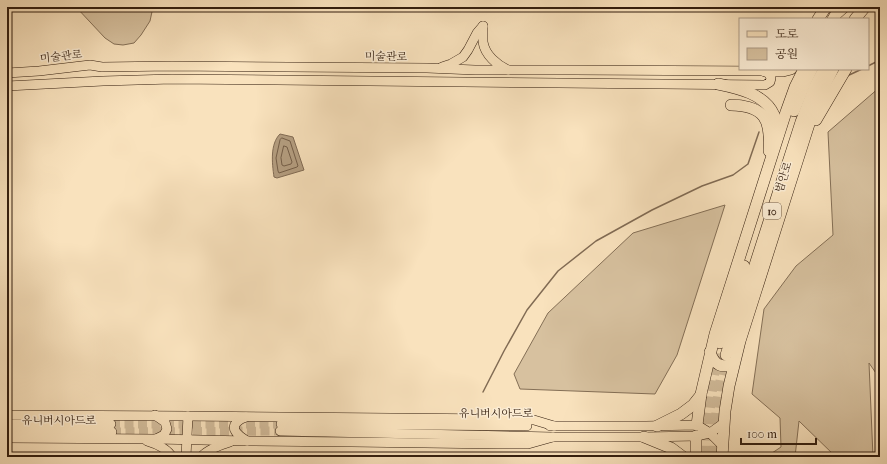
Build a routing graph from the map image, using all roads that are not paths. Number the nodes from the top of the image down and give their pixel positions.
1 (826, 7) edge
2 (844, 7) edge
3 (851, 7) edge
4 (865, 7) edge
5 (870, 7) edge
6 (819, 18) edge
7 (834, 18) edge
8 (843, 18) edge
9 (856, 18) edge
10 (863, 18) edge
11 (739, 65) edge
12 (435, 68) junction
13 (508, 70) junction
14 (526, 70) junction
15 (787, 70) edge
16 (804, 70) edge
17 (812, 70) edge
18 (823, 70) edge
19 (833, 70) edge
20 (845, 70) edge
21 (698, 71) junction
22 (765, 71) junction
23 (7, 73) edge
24 (428, 82) junction
25 (523, 83) junction
26 (718, 84) junction
27 (7, 86) edge
28 (731, 105) dead end
29 (778, 136) junction
30 (804, 139) junction
31 (768, 166) junction
32 (722, 356) junction
33 (701, 394) junction
34 (7, 415) edge
35 (155, 416) junction
36 (188, 416) junction
37 (246, 417) junction
38 (724, 423) junction
39 (7, 424) edge
40 (554, 426) junction
41 (657, 426) junction
42 (697, 430) junction
43 (7, 431) edge
44 (710, 433) junction
45 (553, 437) junction
46 (644, 437) junction
47 (7, 438) edge
48 (156, 438) junction
49 (138, 439) junction
50 (187, 439) junction
51 (237, 440) junction
52 (247, 441) junction
53 (722, 451) edge
54 (172, 457) edge
55 (186, 457) edge
56 (201, 457) edge
57 (683, 457) edge
58 (696, 457) edge

1 - 6 highway
2 - 7 highway
3 - 8 highway
4 - 9 highway
5 - 10 highway
11 - 21 main road
12 - 13 main road, 미술관로
12 - 13 main road
12 - 23 main road, 미술관로
12 - 24 main road
13 - 14 main road, 미술관로
14 - 21 main road, 미술관로
14 - 25 main road
15 - 22 highway
16 - 29 highway
17 - 32 highway, 범안로 / 10
18 - 32 highway, 범안로 / 10
19 - 30 highway
20 - 30 highway
21 - 22 main road, 미술관로
22 - 26 main road
24 - 25 main road
24 - 27 main road
25 - 26 main road
26 - 29 highway
28 - 31 highway
29 - 31 highway
30 - 32 highway
31 - 32 highway
32 - 33 highway
32 - 38 highway
33 - 41 highway
33 - 42 highway
34 - 35 main road
35 - 36 main road
35 - 48 main road
36 - 37 main road
36 - 50 main road
37 - 40 main road
37 - 52 main road
38 - 44 main road, 유니버시아드로
38 - 53 highway
39 - 43 main road, 유니버시아드로
40 - 41 main road, 유니버시아드로
40 - 45 main road, 유니버시아드로
41 - 42 main road, 유니버시아드로
42 - 44 main road, 유니버시아드로
42 - 46 main road, 유니버시아드로
42 - 58 highway
44 - 53 main road
45 - 46 main road, 유니버시아드로
45 - 52 main road
46 - 57 highway
47 - 49 main road
48 - 49 main road
48 - 50 main road
49 - 54 main road
50 - 51 main road
50 - 55 main road
51 - 52 main road
51 - 56 main road

